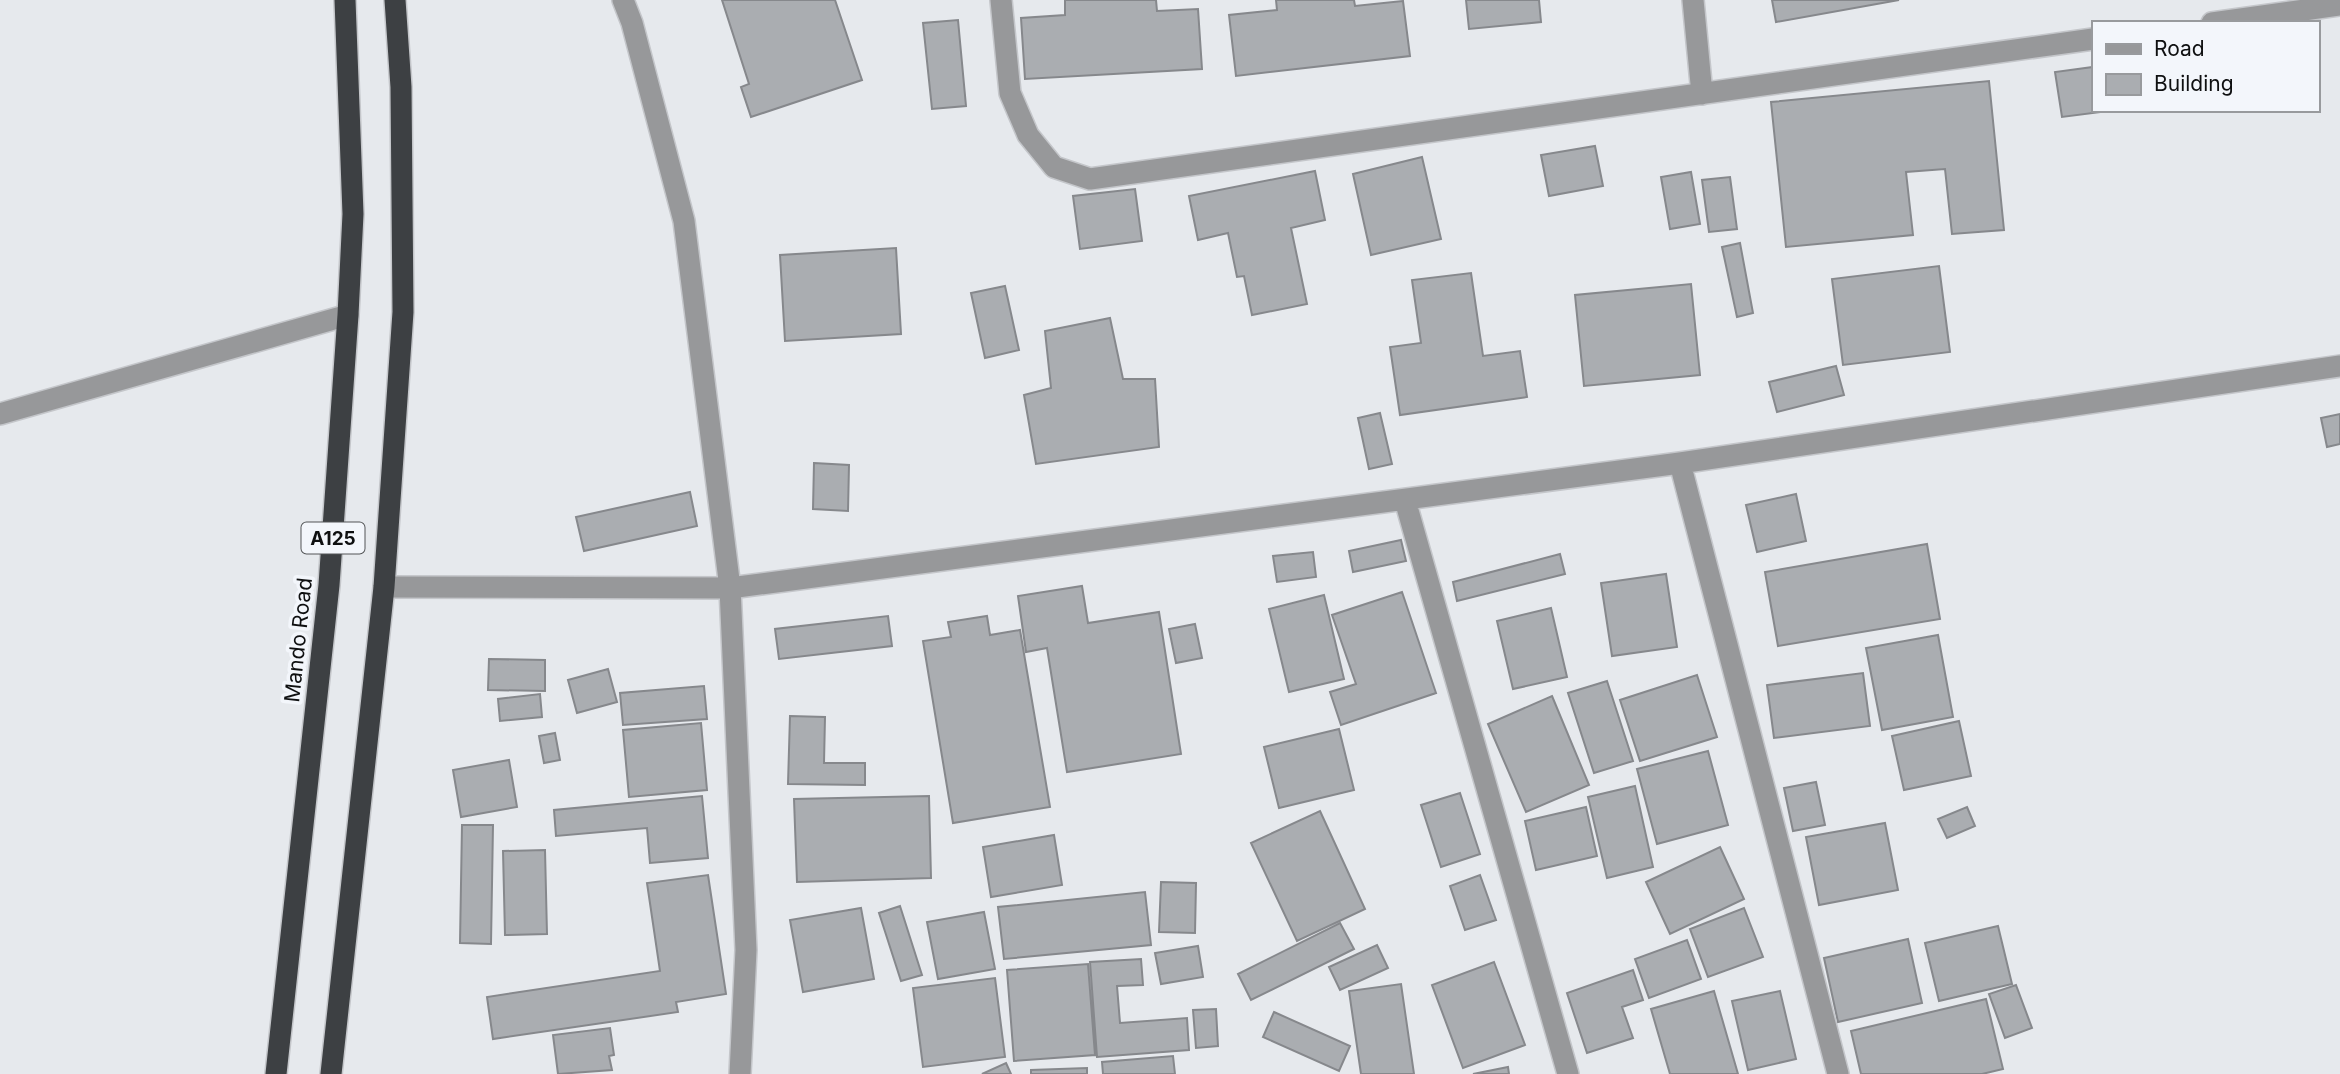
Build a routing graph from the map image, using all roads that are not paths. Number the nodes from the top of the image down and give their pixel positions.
1 (345, 0) edge
2 (395, 0) edge
3 (623, 0) edge
4 (1001, 0) edge
5 (1693, 0) edge
6 (2340, 5) edge
7 (2227, 21) edge
8 (2092, 39) edge
9 (1702, 94) junction
10 (348, 315) junction
11 (2340, 366) edge
12 (0, 415) edge
13 (1680, 463) junction
14 (1405, 500) junction
15 (384, 587) junction
16 (730, 588) junction
17 (276, 1074) edge
18 (331, 1074) edge
19 (740, 1074) edge
20 (1568, 1074) edge
21 (1838, 1074) edge

1 - 10 highway, Mando Road / A125
2 - 15 highway, A125
3 - 16 street
4 - 9 street
5 - 9 street
6 - 7 street
8 - 9 street
10 - 12 street
10 - 17 highway, Mando Road / A125
11 - 13 street
13 - 14 street
13 - 21 street
14 - 16 street
14 - 20 street
15 - 16 street
15 - 18 highway, A125
16 - 19 street

